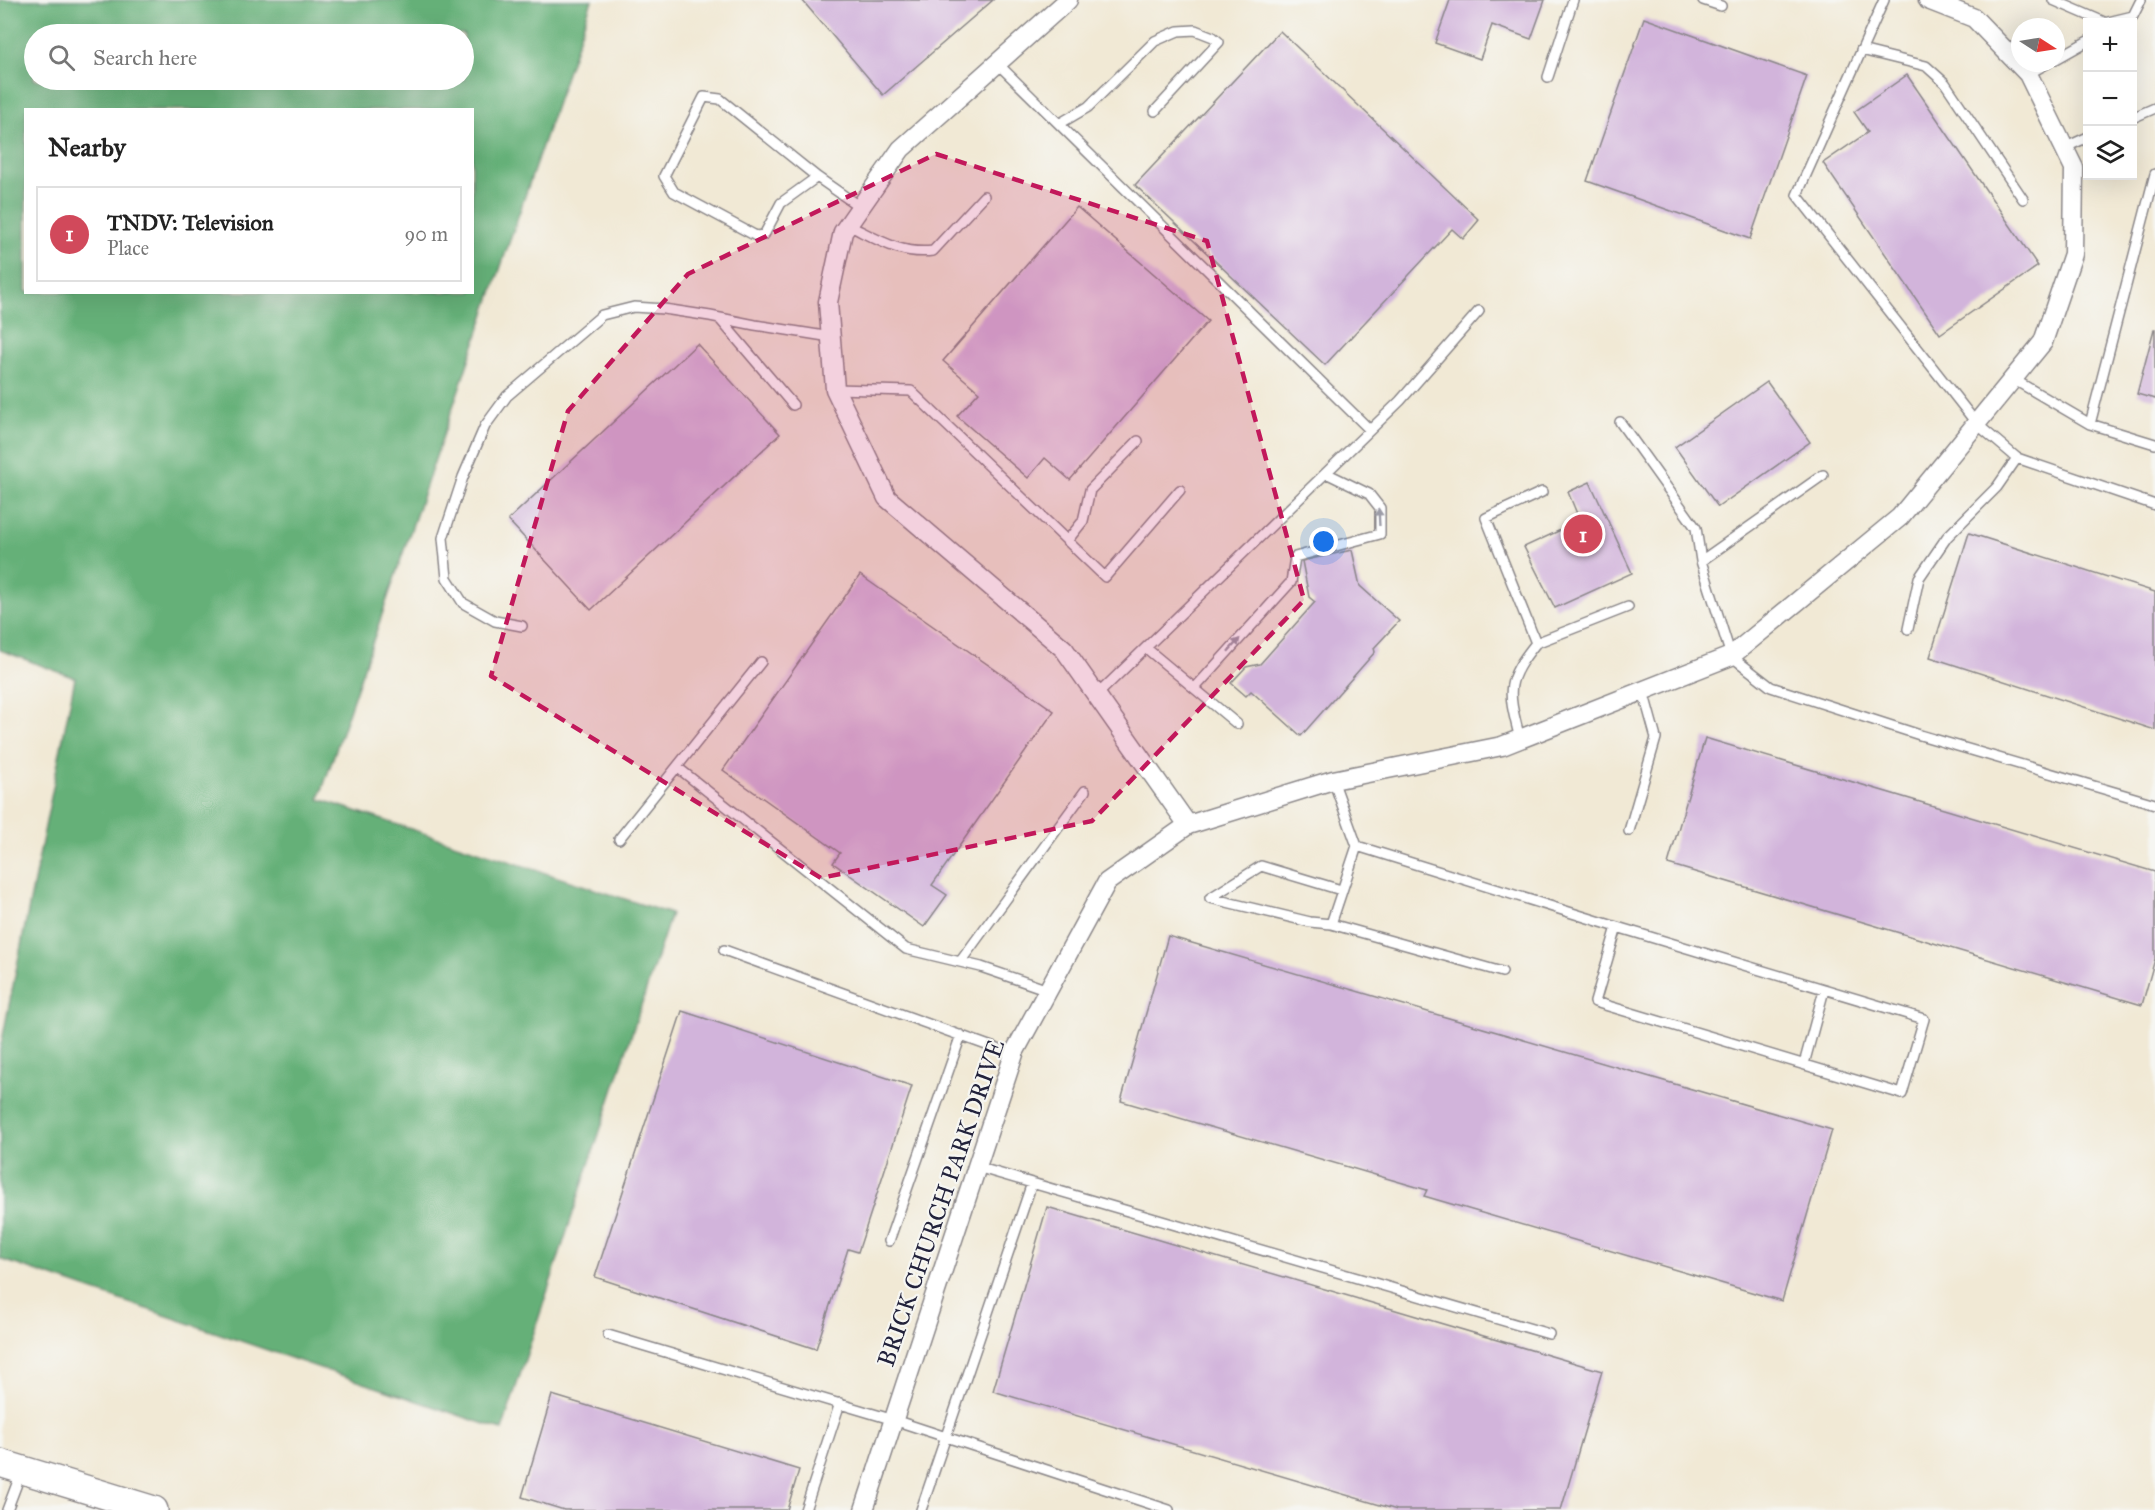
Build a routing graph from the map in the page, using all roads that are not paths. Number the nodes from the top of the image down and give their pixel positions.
1 (1068, 0) edge
2 (1573, 0) edge
3 (1702, 0) edge
4 (1884, 0) edge
5 (1928, 0) edge
6 (2054, 0) edge
7 (2141, 0) edge
8 (1721, 6) dead end
9 (2097, 18) edge
10 (2124, 18) edge
11 (2083, 44) edge
12 (1861, 50) junction
13 (2065, 54) edge
14 (997, 63) junction
15 (2032, 72) edge
16 (2028, 74) junction
17 (1548, 77) dead end
18 (2155, 108) edge
19 (1155, 111) dead end
20 (2137, 116) edge
21 (1059, 124) junction
22 (2083, 139) edge
23 (2064, 148) junction
24 (2155, 174) edge
25 (817, 177) junction
26 (984, 196) dead end
27 (2022, 199) dead end
28 (860, 207) junction
29 (848, 225) junction
30 (1479, 311) dead end
31 (719, 318) junction
32 (831, 337) junction
33 (2013, 379) junction
34 (835, 389) junction
35 (793, 405) dead end
36 (1620, 422) dead end
37 (1977, 424) junction
38 (2090, 424) junction
39 (1370, 430) junction
40 (1138, 441) dead end
41 (2155, 444) edge
42 (2017, 458) junction
43 (1326, 473) junction
44 (1823, 475) dead end
45 (1180, 490) dead end
46 (1542, 492) dead end
47 (2155, 505) edge
48 (1067, 541) junction
49 (1701, 561) junction
50 (1628, 607) dead end
51 (522, 626) dead end
52 (1908, 629) dead end
53 (1536, 643) junction
54 (1146, 648) junction
55 (1731, 656) junction
56 (761, 662) dead end
57 (1195, 688) junction
58 (1643, 691) junction
59 (1097, 695) junction
60 (1238, 724) dead end
61 (1520, 739) junction
62 (677, 767) junction
63 (1333, 780) junction
64 (1086, 791) dead end
65 (2155, 804) edge
66 (1188, 825) junction
67 (1629, 831) dead end
68 (619, 839) dead end
69 (1357, 846) junction
70 (1341, 890) junction
71 (1330, 924) junction
72 (1617, 927) junction
73 (724, 950) dead end
74 (960, 962) junction
75 (1502, 972) dead end
76 (1048, 990) junction
77 (1824, 990) junction
78 (961, 1035) junction
79 (1014, 1054) junction
80 (1804, 1064) junction
81 (977, 1167) junction
82 (1032, 1183) junction
83 (889, 1240) dead end
84 (1549, 1334) dead end
85 (608, 1335) dead end
86 (840, 1403) junction
87 (894, 1420) junction
88 (946, 1437) junction
89 (11, 1467) edge
90 (8, 1510) edge
91 (154, 1510) edge
92 (805, 1510) edge
93 (864, 1510) edge
94 (921, 1510) edge
95 (1169, 1510) edge

1 - 14 street
2 - 17 lane
3 - 8 lane
4 - 12 lane
5 - 16 street, BRICK CHURCH PARK DRIVE
6 - 9 lane
7 - 10 lane
11 - 13 lane
12 - 27 lane
12 - 37 lane
14 - 21 lane
14 - 28 street
15 - 16 lane
16 - 23 street, BRICK CHURCH PARK DRIVE
18 - 20 lane
19 - 21 lane
21 - 39 lane
22 - 23 lane
23 - 33 street, BRICK CHURCH PARK DRIVE
24 - 38 lane
25 - 25 lane
25 - 28 lane
26 - 29 lane
28 - 29 street
29 - 32 street
30 - 39 lane
31 - 32 lane
31 - 35 lane
31 - 51 lane
32 - 34 street
33 - 37 street, BRICK CHURCH PARK DRIVE
33 - 38 lane
34 - 48 lane
34 - 59 street
36 - 49 lane
37 - 42 lane
37 - 55 street, BRICK CHURCH PARK DRIVE
38 - 41 lane
39 - 43 lane
40 - 48 lane
42 - 47 lane
42 - 52 lane
43 - 54 lane
57 -> 43 lane
44 - 49 lane
45 - 48 lane
46 - 53 lane
49 - 55 lane
50 - 53 lane
53 - 61 lane
54 - 57 lane
54 - 59 lane
55 - 58 street, BRICK CHURCH PARK DRIVE
55 - 65 lane
56 - 62 lane
57 - 60 lane
58 - 61 street, BRICK CHURCH PARK DRIVE
58 - 67 lane
59 - 66 street
61 - 63 street, BRICK CHURCH PARK DRIVE
62 - 68 lane
62 - 74 lane
63 - 66 street, BRICK CHURCH PARK DRIVE
63 - 69 lane
64 - 74 lane
66 - 76 street, BRICK CHURCH PARK DRIVE
69 - 70 lane
69 - 72 lane
70 - 71 lane
70 - 71 lane
71 - 75 lane
72 - 77 lane
72 - 80 lane
73 - 78 lane
74 - 76 lane
76 - 79 street, BRICK CHURCH PARK DRIVE
77 - 80 lane
77 - 80 lane
78 - 79 lane
78 - 83 lane
79 - 81 street, BRICK CHURCH PARK DRIVE
81 - 82 lane
81 - 87 street, BRICK CHURCH PARK DRIVE
82 - 84 lane
82 - 88 lane
85 - 86 lane
86 - 87 lane
86 - 92 lane
87 - 88 lane
87 - 93 street, BRICK CHURCH PARK DRIVE
88 - 94 lane
88 - 95 lane
89 - 90 lane
89 - 91 main road

